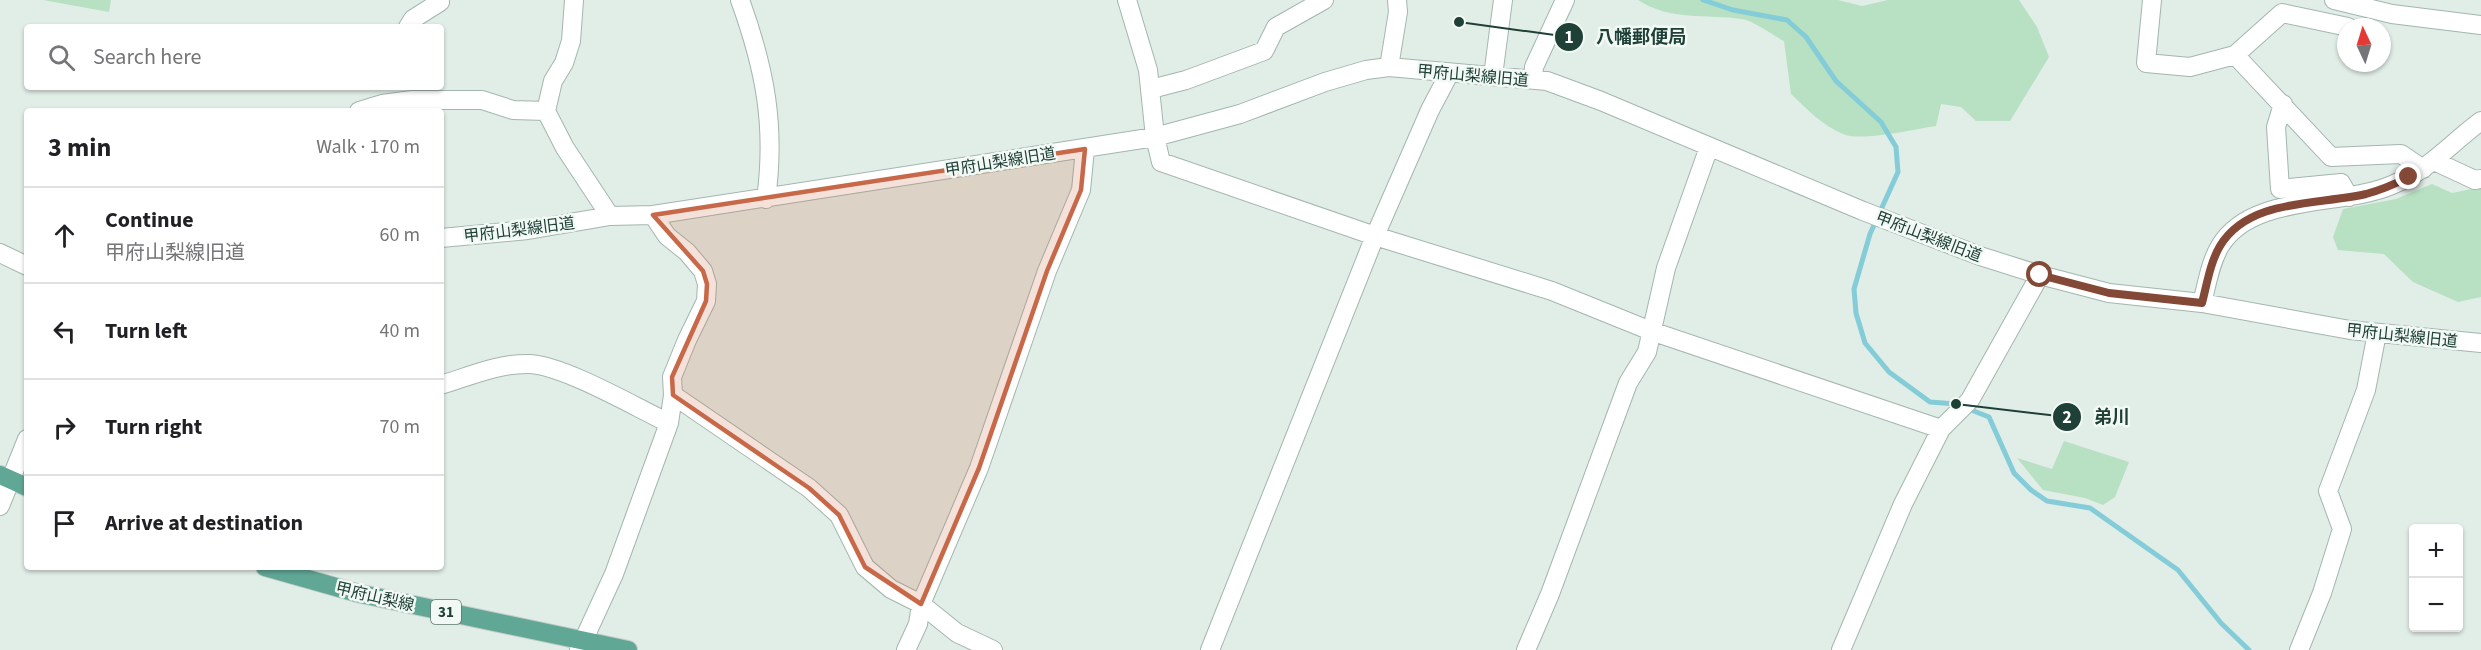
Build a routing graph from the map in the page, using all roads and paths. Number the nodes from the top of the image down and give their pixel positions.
1 (574, 0) edge
2 (740, 0) edge
3 (1127, 0) edge
4 (1324, 0) edge
5 (1397, 0) edge
6 (1503, 0) edge
7 (1565, 0) edge
8 (2152, 0) edge
9 (2334, 0) edge
10 (440, 1) edge
11 (2392, 14) junction
12 (2387, 18) edge
13 (410, 24) edge
14 (2337, 25) edge
15 (2481, 25) edge
16 (2235, 55) junction
17 (1389, 67) junction
18 (1449, 74) junction
19 (1493, 76) junction
20 (1533, 80) junction
21 (1151, 89) junction
22 (412, 93) edge
23 (2283, 104) junction
24 (382, 108) edge
25 (546, 111) junction
26 (2481, 121) edge
27 (1155, 137) junction
28 (1709, 147) junction
29 (1085, 149) junction
30 (2429, 165) junction
31 (2481, 179) edge
32 (2349, 197) junction
33 (766, 199) junction
34 (653, 215) junction
35 (610, 216) junction
36 (1375, 236) junction
37 (444, 238) edge
38 (0, 253) edge
39 (24, 265) edge
40 (2040, 275) junction
41 (2202, 303) junction
42 (1651, 331) junction
43 (2377, 333) junction
44 (2481, 343) edge
45 (444, 384) edge
46 (673, 395) junction
47 (669, 423) junction
48 (1945, 424) junction
49 (24, 444) edge
50 (5, 476) edge
51 (24, 486) edge
52 (0, 506) edge
53 (276, 570) edge
54 (921, 604) junction
55 (581, 645) edge
56 (628, 650) edge
57 (906, 650) edge
58 (993, 650) edge
59 (1210, 650) edge
60 (1526, 650) edge
61 (1840, 650) edge
62 (2299, 650) edge

1 - 25 street
2 - 33 street
3 - 21 street
4 - 21 street
5 - 17 street
6 - 19 street
7 - 20 street
8 - 16 street
9 - 11 street
10 - 13 street
11 - 12 street
11 - 15 street
14 - 16 street
16 - 23 street
17 - 18 street, 甲府山梨線旧道
17 - 27 street, 甲府山梨線旧道
18 - 19 street, 甲府山梨線旧道
18 - 36 street
19 - 20 street, 甲府山梨線旧道
20 - 28 street, 甲府山梨線旧道
21 - 27 street
22 - 24 street
22 - 25 street
23 - 30 street
23 - 32 street
25 - 35 street
26 - 30 street
27 - 29 street, 甲府山梨線旧道
27 - 36 street
28 - 40 street, 甲府山梨線旧道
28 - 42 street
29 - 33 street, 甲府山梨線旧道
29 - 54 street
30 - 31 street
30 - 32 street
32 - 41 street
33 - 34 street, 甲府山梨線旧道
34 - 35 street, 甲府山梨線旧道
34 - 46 street
35 - 37 street, 甲府山梨線旧道
36 - 42 street
36 - 59 street
38 - 39 street
40 - 41 street, 甲府山梨線旧道
40 - 48 street
41 - 43 street, 甲府山梨線旧道
42 - 48 street
42 - 60 street
43 - 44 street, 甲府山梨線旧道
43 - 62 street
45 - 47 street
46 - 47 street
46 - 54 street
47 - 55 street
48 - 61 street
49 - 50 street
50 - 51 main road
50 - 52 street
53 - 55 main road, 甲府山梨線 / 31
54 - 57 street
54 - 58 street
55 - 56 main road, 甲府山梨線 / 31

